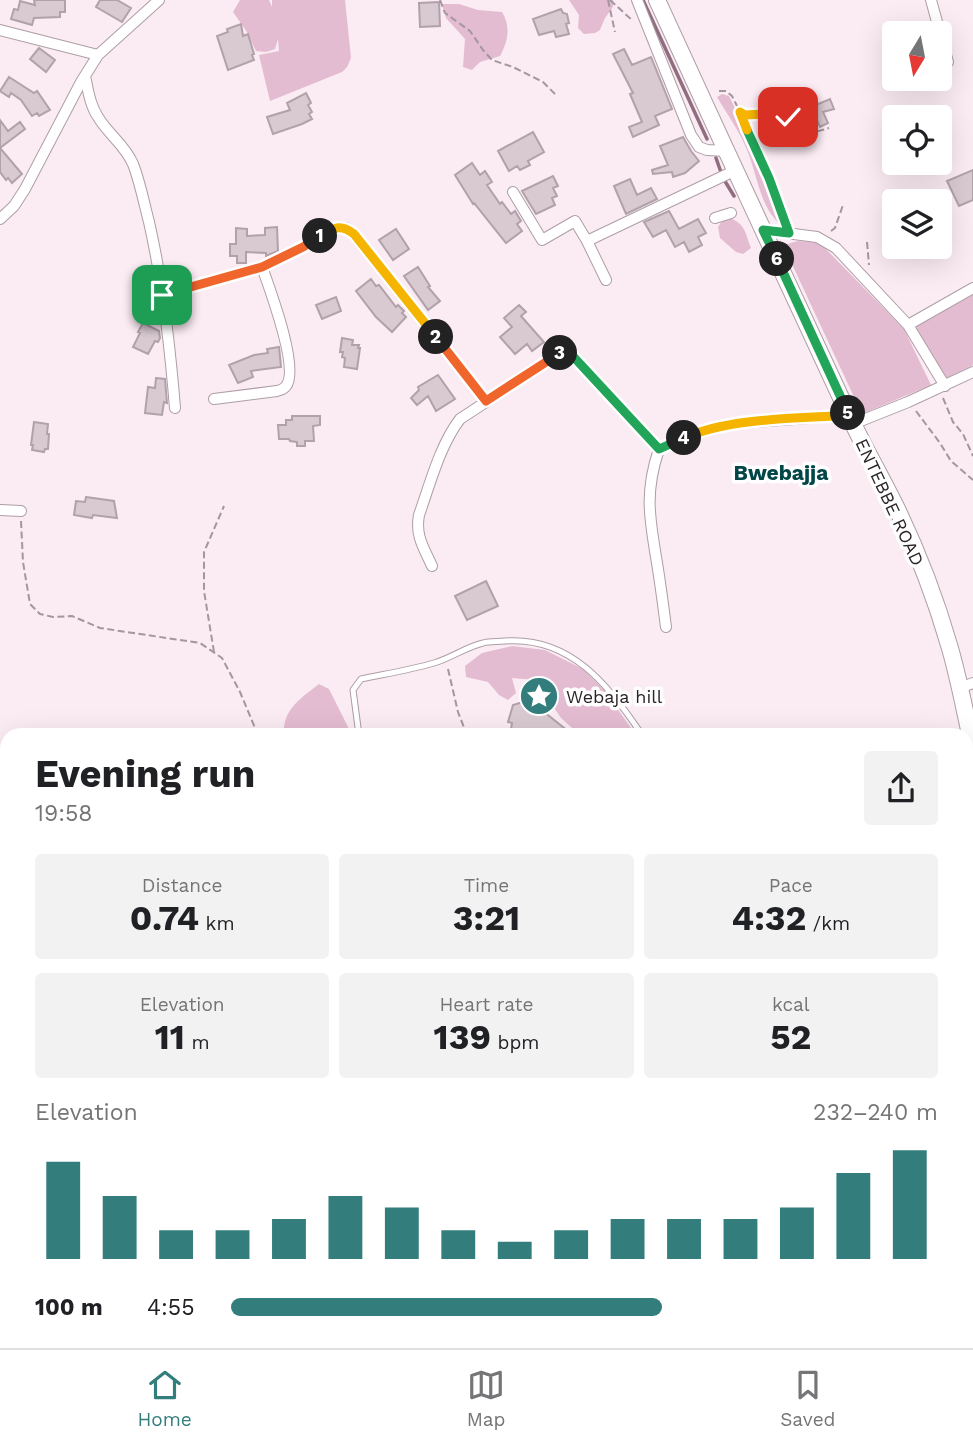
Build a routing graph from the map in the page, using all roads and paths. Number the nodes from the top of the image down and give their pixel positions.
1 (159, 0) edge
2 (440, 0) edge
3 (609, 0) edge
4 (636, 0) edge
5 (931, 0) edge
6 (660, 1) edge
7 (937, 21) edge
8 (635, 23) dead end
9 (0, 30) edge
10 (615, 32) dead end
11 (98, 55) junction
12 (85, 76) junction
13 (719, 91) dead end
14 (557, 96) dead end
15 (740, 112) junction
16 (829, 128) dead end
17 (727, 151) junction
18 (736, 170) junction
19 (513, 192) dead end
20 (843, 205) dead end
21 (731, 213) dead end
22 (715, 218) dead end
23 (0, 219) edge
24 (763, 230) junction
25 (789, 233) junction
26 (824, 240) junction
27 (587, 241) junction
28 (262, 267) junction
29 (606, 280) dead end
30 (973, 288) edge
31 (162, 295) junction
32 (908, 325) junction
33 (973, 372) edge
34 (942, 387) junction
35 (214, 398) dead end
36 (486, 401) junction
37 (908, 402) junction
38 (175, 408) dead end
39 (851, 419) junction
40 (659, 449) junction
41 (973, 456) edge
42 (973, 480) edge
43 (224, 506) dead end
44 (0, 510) edge
45 (21, 511) joint
46 (432, 566) dead end
47 (666, 627) dead end
48 (214, 653) junction
49 (445, 659) junction
50 (966, 686) edge
51 (255, 728) edge
52 (358, 728) edge
53 (464, 728) edge
54 (637, 728) edge
55 (971, 728) edge

1 - 11 street
2 - 14 path
3 - 8 path
3 - 10 path
4 - 17 street
5 - 7 street
6 - 17 main road, ENTEBBE ROAD
9 - 11 street
11 - 12 street
12 - 23 street
12 - 31 street
13 - 15 path
15 - 16 path
15 - 25 path
17 - 18 main road, ENTEBBE ROAD
18 - 24 main road, ENTEBBE ROAD
18 - 27 street
19 - 27 street
20 - 26 path
21 - 22 street
24 - 25 street
24 - 39 main road, ENTEBBE ROAD
25 - 26 street
26 - 32 street
27 - 29 street
28 - 31 street
28 - 35 street
28 - 36 street
30 - 32 street
31 - 38 street
32 - 34 street
33 - 34 street
34 - 37 street
34 - 41 path
36 - 40 street
36 - 46 street
37 - 39 street
37 - 42 path
39 - 40 street
39 - 50 main road, ENTEBBE ROAD
40 - 47 street
43 - 48 path
44 - 45 street
45 - 48 path
48 - 51 path
49 - 52 lane
49 - 53 path
49 - 54 lane
50 - 55 main road, ENTEBBE ROAD

